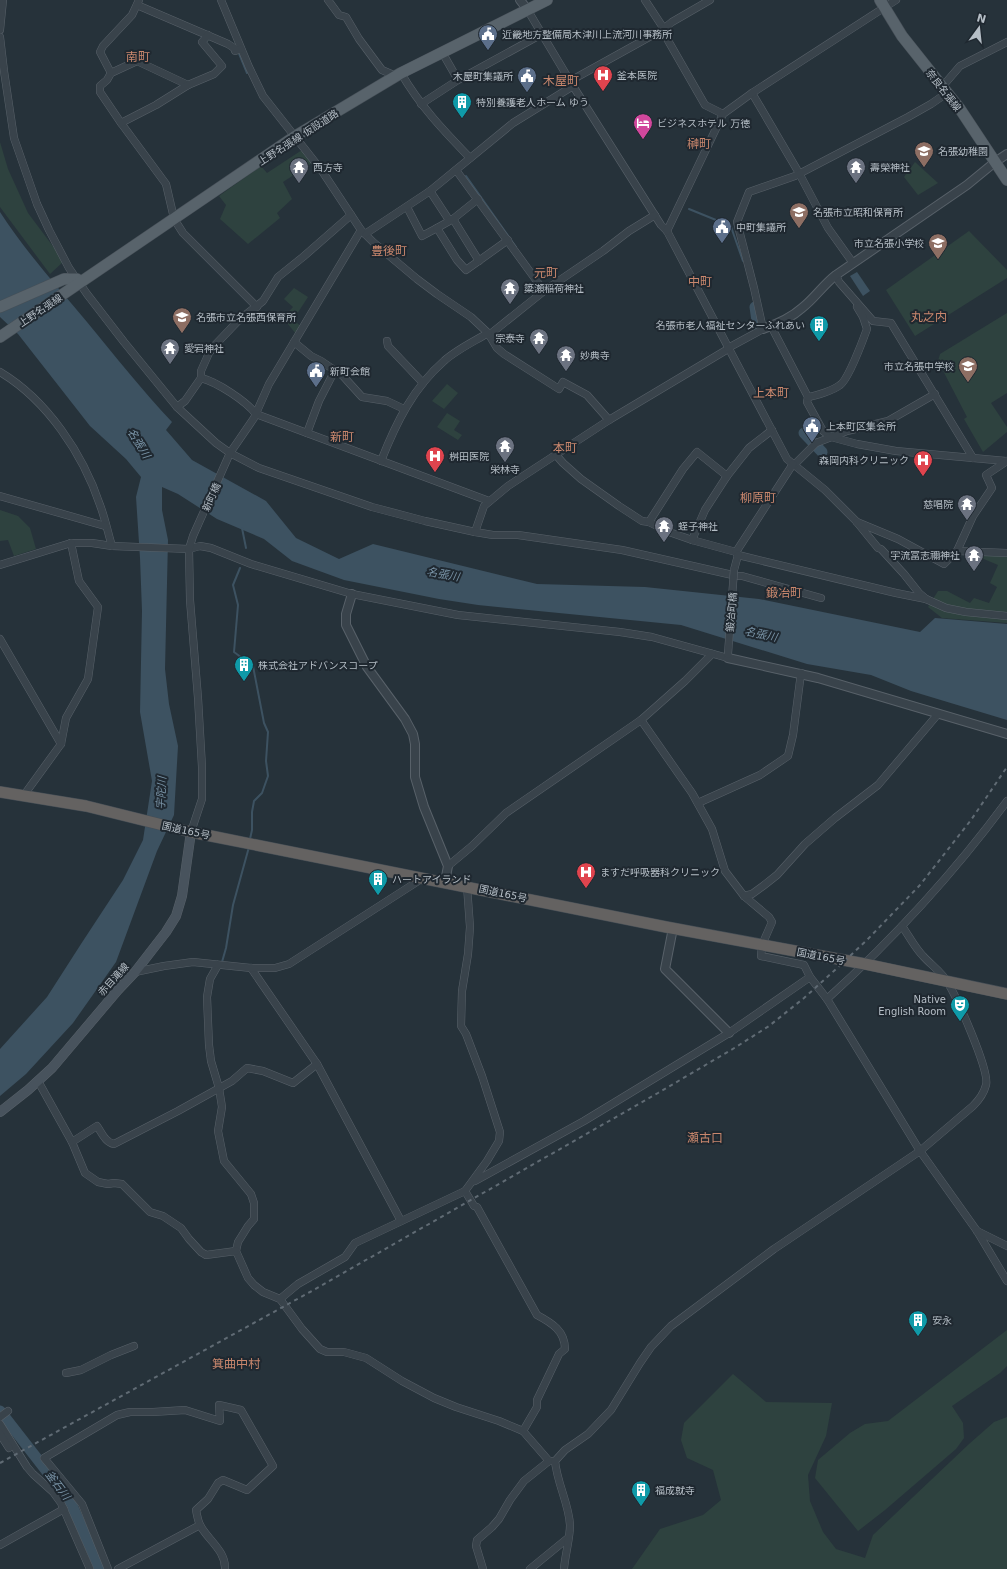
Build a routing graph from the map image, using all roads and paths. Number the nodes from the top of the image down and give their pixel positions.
1 (3, 0) edge
2 (221, 0) edge
3 (328, 0) edge
4 (547, 0) edge
5 (645, 0) edge
6 (710, 0) edge
7 (896, 0) edge
8 (138, 3) edge
9 (882, 3) edge
10 (524, 5) edge
11 (0, 30) edge
12 (663, 30) junction
13 (542, 34) junction
14 (208, 35) junction
15 (0, 37) edge
16 (1007, 42) edge
17 (238, 50) junction
18 (442, 52) junction
19 (111, 73) junction
20 (398, 75) junction
21 (458, 80) junction
22 (571, 83) junction
23 (188, 85) junction
24 (944, 90) junction
25 (752, 93) junction
26 (421, 104) junction
27 (723, 114) junction
28 (121, 123) junction
29 (294, 137) junction
30 (1007, 154) edge
31 (470, 158) junction
32 (994, 162) junction
33 (456, 170) junction
34 (799, 173) junction
35 (1007, 180) edge
36 (430, 191) junction
37 (478, 199) junction
38 (407, 206) junction
39 (655, 215) junction
40 (351, 216) junction
41 (176, 217) junction
42 (451, 219) junction
43 (437, 228) junction
44 (667, 231) junction
45 (363, 232) junction
46 (508, 240) junction
47 (479, 261) junction
48 (853, 263) junction
49 (836, 275) junction
50 (78, 282) junction
51 (544, 291) junction
52 (853, 298) junction
53 (0, 307) edge
54 (257, 307) junction
55 (771, 326) junction
56 (760, 330) junction
57 (488, 334) junction
58 (0, 337) edge
59 (387, 341) dead end
60 (294, 342) junction
61 (728, 348) junction
62 (335, 370) junction
63 (0, 372) edge
64 (201, 378) junction
65 (423, 383) junction
66 (935, 394) junction
67 (808, 397) junction
68 (177, 407) junction
69 (404, 409) junction
70 (256, 414) junction
71 (609, 420) junction
72 (772, 430) junction
73 (307, 433) junction
74 (831, 437) junction
75 (229, 455) junction
76 (556, 455) junction
77 (973, 458) junction
78 (382, 461) junction
79 (1006, 461) edge
80 (794, 464) junction
81 (727, 476) junction
82 (0, 496) edge
83 (489, 501) junction
84 (856, 521) junction
85 (649, 522) junction
86 (105, 526) junction
87 (475, 532) junction
88 (692, 540) junction
89 (71, 543) junction
90 (114, 546) junction
91 (186, 549) junction
92 (957, 551) junction
93 (737, 553) junction
94 (1007, 553) edge
95 (2, 564) edge
96 (352, 594) junction
97 (821, 598) dead end
98 (926, 599) junction
99 (1007, 616) edge
100 (0, 639) edge
101 (712, 654) junction
102 (728, 656) junction
103 (801, 673) junction
104 (938, 714) junction
105 (641, 720) junction
106 (1007, 734) edge
107 (60, 744) junction
108 (0, 792) edge
109 (24, 795) junction
110 (1007, 801) edge
111 (698, 803) junction
112 (187, 831) junction
113 (448, 866) junction
114 (424, 878) junction
115 (445, 882) junction
116 (467, 886) junction
117 (744, 896) junction
118 (902, 926) junction
119 (673, 928) junction
120 (762, 945) junction
121 (865, 964) junction
122 (218, 965) junction
123 (251, 968) junction
124 (135, 972) junction
125 (810, 977) junction
126 (948, 982) junction
127 (1007, 994) edge
128 (827, 999) junction
129 (729, 1033) junction
130 (317, 1064) junction
131 (38, 1080) junction
132 (219, 1088) junction
133 (0, 1112) edge
134 (72, 1142) junction
135 (920, 1151) junction
136 (473, 1182) junction
137 (465, 1191) junction
138 (401, 1221) junction
139 (977, 1231) junction
140 (1007, 1246) edge
141 (236, 1251) junction
142 (1007, 1281) edge
143 (280, 1299) junction
144 (134, 1346) dead end
145 (66, 1373) dead end
146 (7, 1412) dead end
147 (0, 1417) edge
148 (0, 1424) edge
149 (523, 1432) junction
150 (0, 1434) edge
151 (9, 1448) dead end
152 (552, 1461) junction
153 (64, 1509) junction
154 (200, 1525) junction
155 (568, 1538) junction
156 (0, 1545) edge
157 (90, 1569) edge
158 (108, 1569) edge
159 (118, 1569) edge
160 (225, 1569) edge
161 (483, 1569) edge
162 (530, 1569) edge
163 (564, 1569) edge

1 - 11 street
2 - 17 street
3 - 20 street
4 - 10 main road
5 - 12 street
6 - 12 street
7 - 9 street
8 - 14 street
8 - 19 street
9 - 24 main road, 奈良名張線
9 - 25 street
10 - 13 street
10 - 18 main road, 上野名張線 仮設道路
12 - 22 street
12 - 27 street
13 - 21 street
13 - 22 street
14 - 17 street
14 - 23 street
15 - 50 street
16 - 24 street
17 - 29 street
18 - 20 main road, 上野名張線 仮設道路
18 - 21 street
19 - 23 street
19 - 28 street
20 - 26 street
20 - 29 main road, 上野名張線 仮設道路
21 - 26 street
22 - 31 street
22 - 39 street
23 - 28 street
24 - 32 main road, 奈良名張線
24 - 34 street
25 - 27 street
25 - 34 street
26 - 31 street
27 - 44 street
28 - 41 street
29 - 40 street
29 - 41 main road, 上野名張線 仮設道路
30 - 32 street
31 - 33 street
32 - 35 main road, 奈良名張線
32 - 48 street
33 - 36 street
33 - 37 street
34 - 48 street
34 - 56 street
36 - 38 street
36 - 42 street
37 - 42 street
37 - 46 street
38 - 43 street
38 - 45 street
39 - 44 street
39 - 51 street
40 - 45 street
40 - 54 street
41 - 50 main road, 上野名張線 仮設道路
41 - 54 street
42 - 43 street
42 - 47 street
43 - 47 street
44 - 61 street
45 - 57 street
45 - 60 street, 新町橋
46 - 47 street
46 - 51 street
48 - 49 street
49 - 52 street
49 - 55 street
50 - 53 main road, 上野名張線 仮設道路
50 - 58 main road, 上野名張線
50 - 68 street
51 - 57 street
52 - 66 street
52 - 67 street
54 - 64 street
55 - 56 street
55 - 67 street
56 - 61 street
57 - 65 street
57 - 71 street
59 - 65 street
60 - 62 street
60 - 70 street, 新町橋
61 - 71 street
61 - 72 street
62 - 69 street
62 - 73 street
63 - 86 street
64 - 68 street
64 - 70 street
65 - 69 street
66 - 74 street
66 - 77 street
67 - 74 street
68 - 75 street
69 - 78 street
70 - 73 street
70 - 75 street, 新町橋
71 - 76 street
72 - 80 street
72 - 81 street
73 - 78 street
74 - 77 street
74 - 80 street, 鍛冶町橋
75 - 87 street
75 - 91 street, 新町橋
76 - 83 street
76 - 85 street
77 - 79 street
78 - 83 street
79 - 92 street
80 - 84 street
80 - 93 street, 鍛冶町橋
81 - 85 street
81 - 88 street
82 - 86 street
83 - 87 street
84 - 92 street
84 - 98 street
85 - 88 street
86 - 90 street
87 - 97 street
88 - 93 street
89 - 90 street
89 - 95 street
89 - 107 street
90 - 91 street
91 - 96 street
91 - 112 street, 新町橋
92 - 94 street
93 - 98 street
93 - 102 street, 鍛冶町橋, bridge
96 - 101 street
96 - 113 street
98 - 99 street
100 - 107 street
101 - 102 street
101 - 105 street
102 - 103 street
103 - 104 street
103 - 111 street
104 - 106 street
104 - 117 street
105 - 111 street
105 - 113 street
107 - 109 street
108 - 109 highway, 国道165号
109 - 112 highway, 国道165号
110 - 118 street
111 - 117 street
112 - 114 highway, 国道165号
112 - 124 main road, 赤目滝線
113 - 115 street
114 - 115 highway, 国道165号
114 - 123 street
115 - 116 highway, 国道165号
116 - 119 highway, 国道165号
116 - 136 street
117 - 120 street
118 - 121 street
118 - 126 street
119 - 120 highway, 国道165号
119 - 129 street
120 - 121 highway, 国道165号
120 - 125 street
121 - 126 highway, 国道165号
121 - 128 street
122 - 123 street
122 - 124 street
122 - 132 street
123 - 130 street
124 - 131 main road, 赤目滝線
125 - 128 street
125 - 129 street
126 - 127 highway, 国道165号
126 - 135 street
128 - 135 street
129 - 136 street
130 - 132 street
130 - 138 street
131 - 133 main road, 赤目滝線
131 - 134 street
132 - 134 street
132 - 141 street
134 - 141 street
135 - 139 street
135 - 152 street
136 - 137 street
137 - 138 street
137 - 149 street
138 - 143 street
139 - 140 street
139 - 142 street
141 - 143 street
143 - 149 street
144 - 145 street
146 - 147 street
148 - 153 street
149 - 152 street
150 - 151 street
152 - 155 street
152 - 161 street
153 - 156 street
153 - 157 street
154 - 158 street
154 - 159 street
154 - 160 street
155 - 162 street
155 - 163 street

